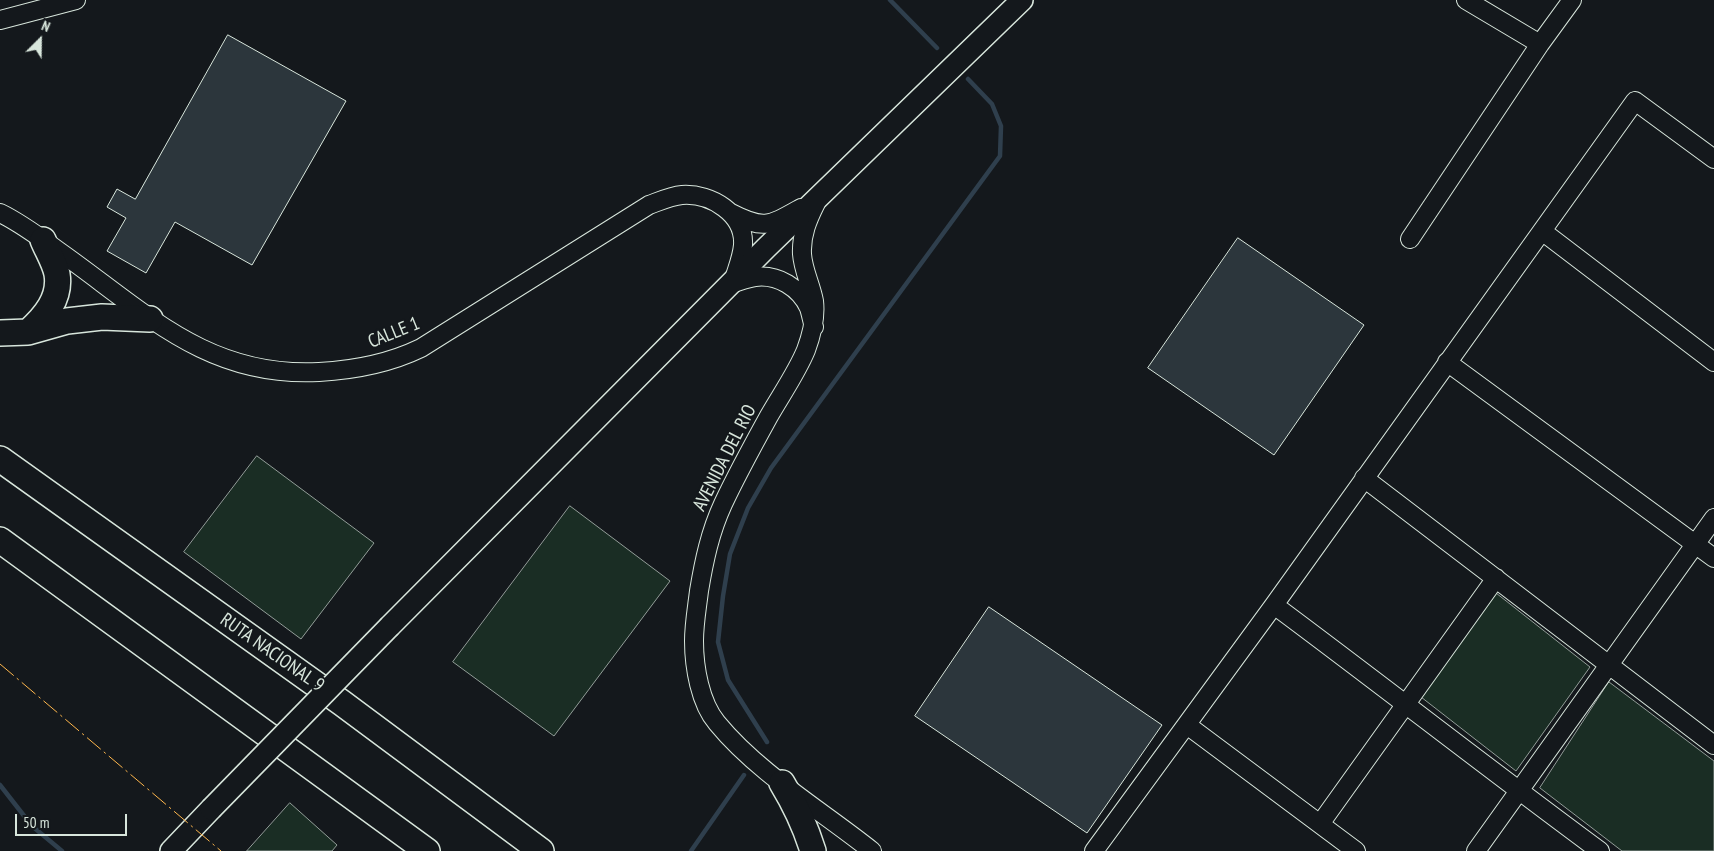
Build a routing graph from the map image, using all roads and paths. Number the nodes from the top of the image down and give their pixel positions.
1 (76, 0) edge
2 (1022, 0) edge
3 (1466, 0) edge
4 (1572, 0) edge
5 (0, 20) edge
6 (1540, 44) junction
7 (1714, 159) edge
8 (819, 198) junction
9 (0, 213) edge
10 (731, 213) junction
11 (1542, 231) junction
12 (1410, 239) dead end
13 (43, 240) junction
14 (733, 283) junction
15 (150, 319) junction
16 (814, 327) junction
17 (28, 332) junction
18 (0, 334) edge
19 (1447, 362) junction
20 (1714, 362) edge
21 (0, 459) edge
22 (1364, 478) junction
23 (1714, 518) edge
24 (0, 540) edge
25 (1696, 544) junction
26 (1714, 558) edge
27 (1496, 578) junction
28 (1274, 605) junction
29 (1609, 664) junction
30 (1407, 704) junction
31 (1187, 725) junction
32 (1714, 745) edge
33 (782, 783) junction
34 (1518, 791) junction
35 (1320, 824) junction
36 (171, 851) edge
37 (427, 851) edge
38 (541, 851) edge
39 (813, 851) edge
40 (872, 851) edge
41 (1094, 851) edge
42 (1356, 851) edge
43 (1476, 851) edge
44 (1600, 851) edge

1 - 5 street
2 - 8 main road
3 - 6 street
4 - 6 street
6 - 12 street
7 - 11 street
8 - 10 street, CALLE 1
8 - 14 main road
8 - 16 street, AVENIDA DEL RIO
9 - 13 street, CALLE 1
10 - 14 street
10 - 15 street, CALLE 1
11 - 19 street
11 - 20 street
13 - 15 street, CALLE 1
13 - 17 highway
14 - 16 street
14 - 36 main road, bridge
15 - 17 highway
16 - 33 street, AVENIDA DEL RIO
17 - 18 highway
19 - 22 street
19 - 25 street
21 - 38 highway, RUTA NACIONAL 9
22 - 27 street
22 - 28 street
23 - 25 street
24 - 37 highway
25 - 26 street
25 - 29 street
27 - 29 street
27 - 30 street
28 - 30 street
28 - 31 street
29 - 32 street
29 - 34 street
30 - 34 street
30 - 35 street
31 - 35 street
31 - 41 street
33 - 39 highway
33 - 40 street, AVENIDA DEL RIO
34 - 43 street
34 - 44 street
35 - 42 street

